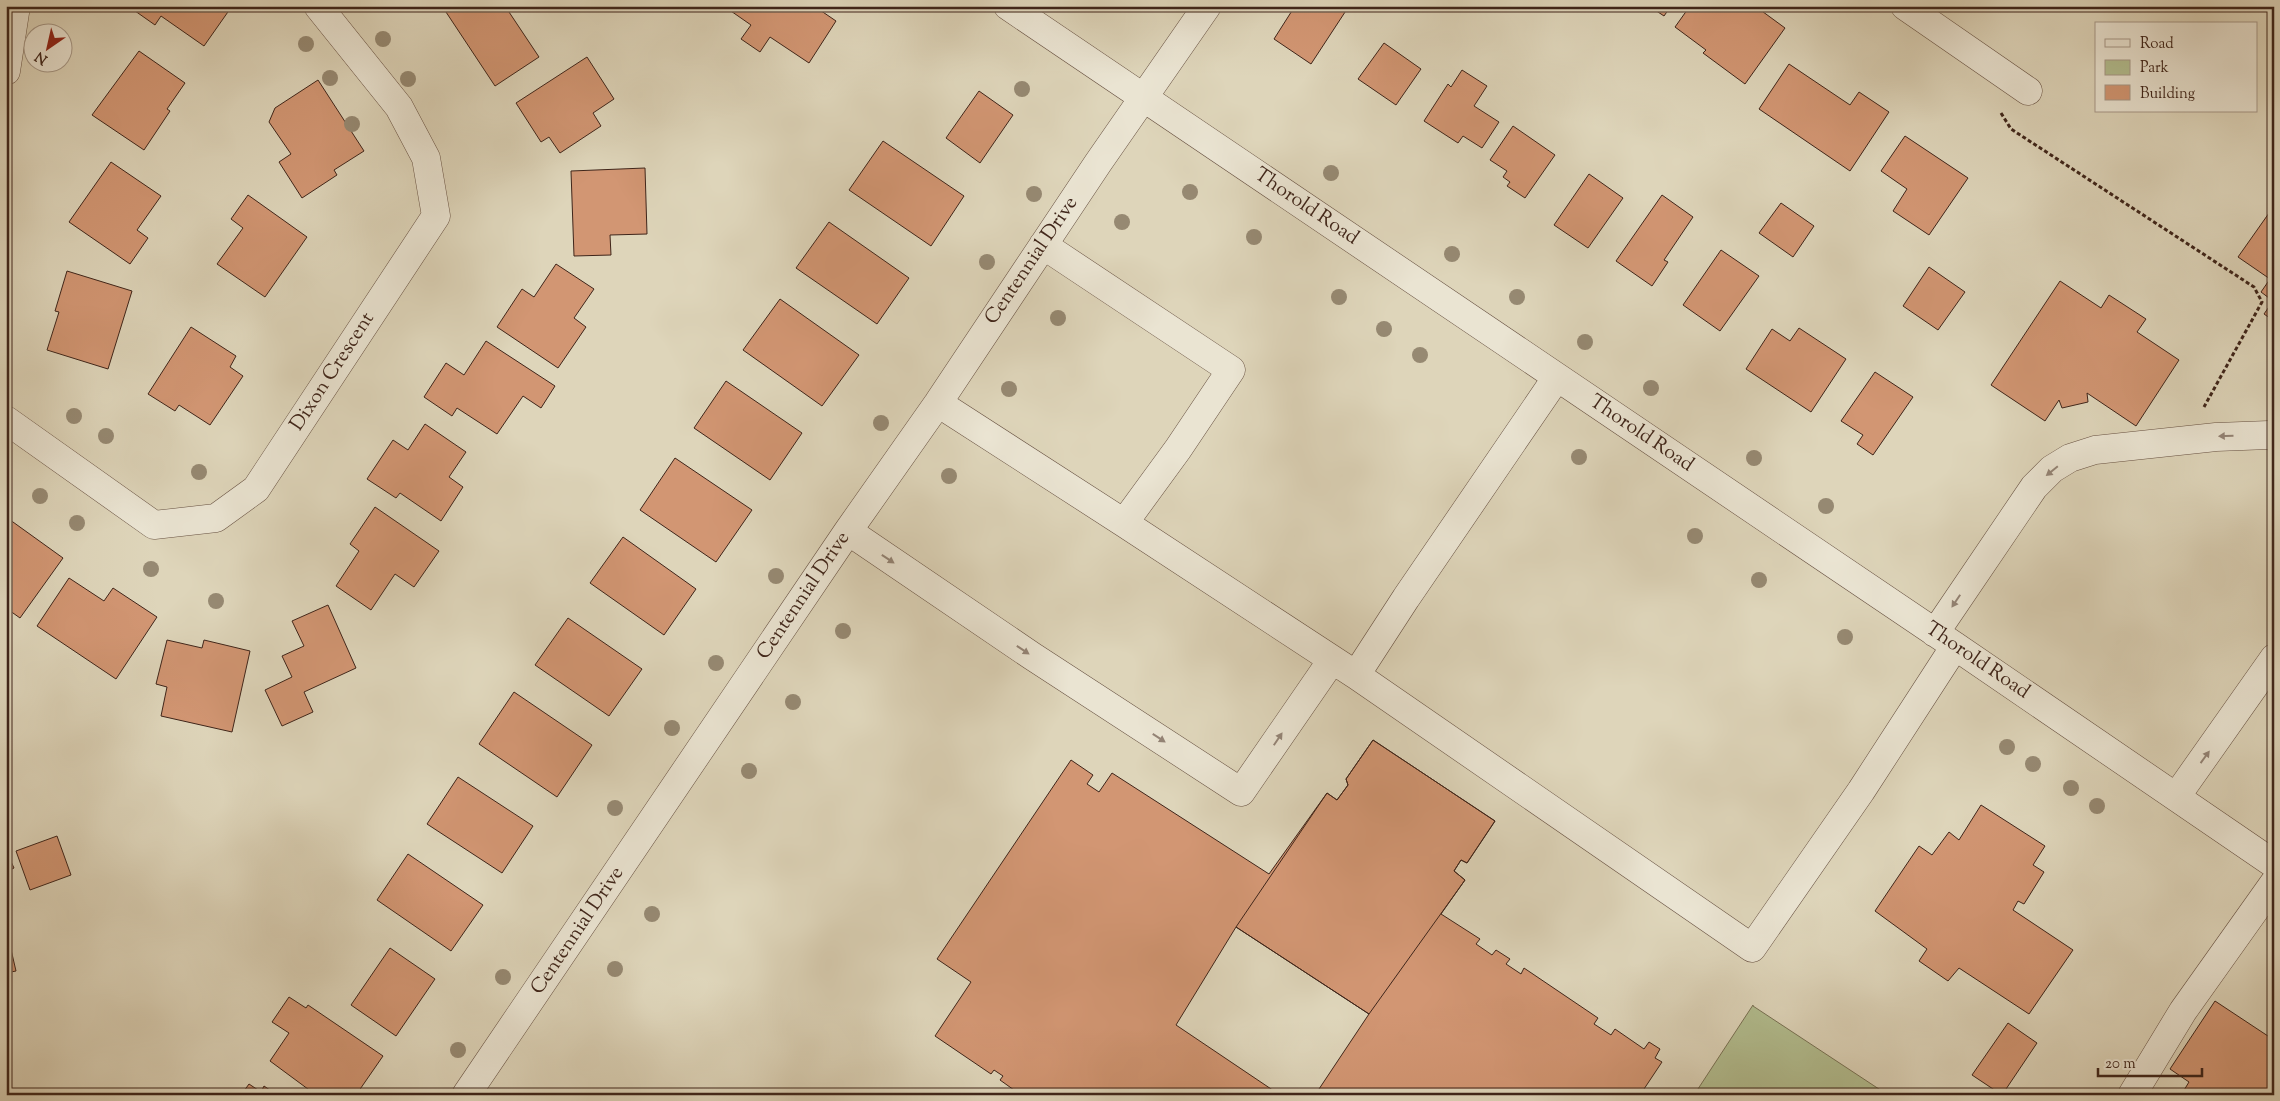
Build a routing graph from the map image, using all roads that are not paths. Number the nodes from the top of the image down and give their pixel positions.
1 (16, 6) edge
2 (318, 6) edge
3 (1008, 6) edge
4 (1207, 6) edge
5 (1905, 6) edge
6 (6, 71) edge
7 (2028, 91) dead end
8 (1144, 98) junction
9 (1043, 245) junction
10 (1557, 377) junction
11 (938, 403) junction
12 (6, 420) edge
13 (2274, 437) edge
14 (1124, 522) junction
15 (848, 531) junction
16 (1945, 639) junction
17 (2274, 658) edge
18 (1332, 660) junction
19 (1356, 676) junction
20 (2176, 797) junction
21 (2274, 864) edge
22 (2274, 883) edge
23 (466, 1095) edge
24 (2132, 1095) edge

1 - 6 street
2 - 12 street, Dixon Crescent
3 - 8 street, Thorold Road
4 - 8 street, Centennial Drive
5 - 7 street
8 - 9 street, Centennial Drive
8 - 10 street, Thorold Road
9 - 11 street, Centennial Drive
9 - 14 street
10 - 16 street, Thorold Road
10 - 19 street
11 - 14 street
11 - 15 street, Centennial Drive
13 -> 16 street
14 - 18 street
15 -> 18 street
15 - 23 street, Centennial Drive
16 - 19 street
16 - 20 street, Thorold Road
20 -> 17 street
18 - 19 street
20 - 21 street, Thorold Road
22 - 24 street

